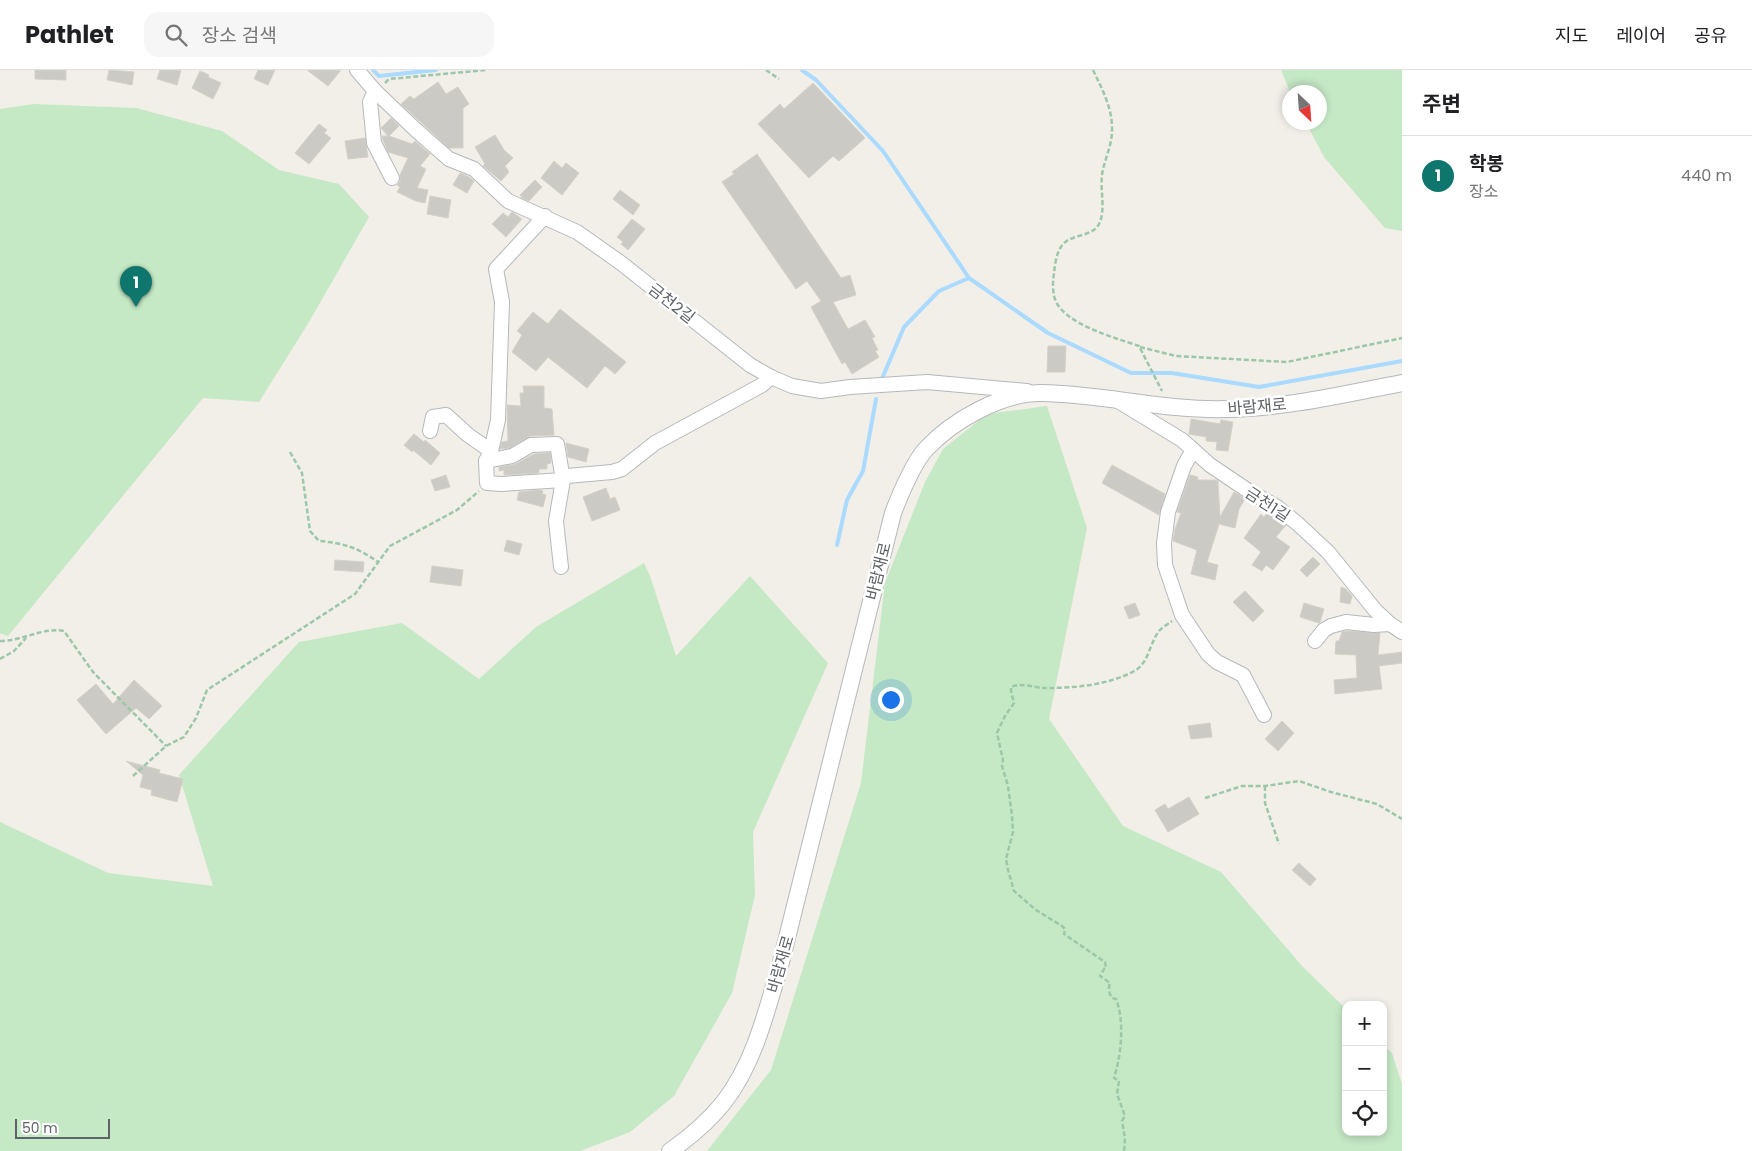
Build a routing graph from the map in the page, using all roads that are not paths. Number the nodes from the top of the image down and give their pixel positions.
1 (356, 70) edge
2 (375, 91) junction
3 (392, 178) dead end
4 (544, 216) junction
5 (770, 377) junction
6 (1402, 383) edge
7 (1040, 393) junction
8 (1115, 399) junction
9 (430, 431) dead end
10 (1193, 450) junction
11 (489, 456) junction
12 (563, 480) junction
13 (561, 567) dead end
14 (1390, 624) junction
15 (1402, 632) edge
16 (1314, 641) dead end
17 (1264, 715) dead end
18 (670, 1151) edge

1 - 2 street, 금천2길
2 - 3 street
2 - 4 street, 금천2길
4 - 5 street, 금천2길
4 - 11 street
5 - 7 street, 금천2길
5 - 12 street
6 - 8 street, 바람재로
7 - 8 street, 바람재로
7 - 18 street, 바람재로
8 - 10 street, 금천1길
9 - 11 street
10 - 14 street, 금천1길
10 - 17 street
11 - 12 street
11 - 12 street
12 - 13 street
14 - 15 street, 금천1길
14 - 16 street

